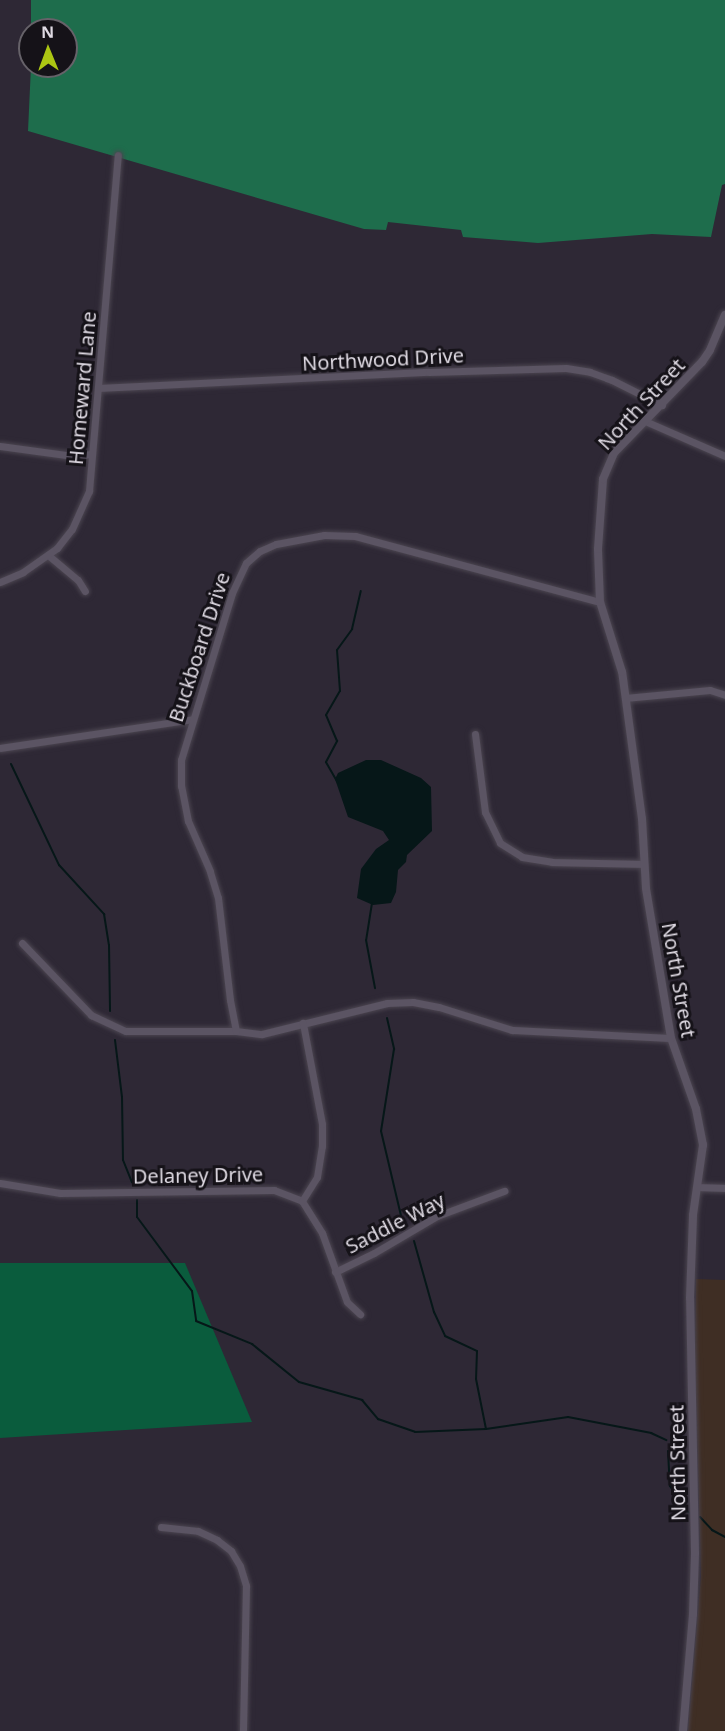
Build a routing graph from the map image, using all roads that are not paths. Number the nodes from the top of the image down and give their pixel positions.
1 (118, 155) dead end
2 (725, 315) edge
3 (98, 388) junction
4 (662, 405) junction
5 (645, 421) junction
6 (0, 446) edge
7 (92, 454) junction
8 (725, 456) edge
9 (48, 555) junction
10 (0, 582) edge
11 (86, 591) dead end
12 (600, 602) junction
13 (725, 695) edge
14 (625, 698) junction
15 (193, 719) junction
16 (475, 734) dead end
17 (0, 748) edge
18 (644, 864) junction
19 (22, 943) dead end
20 (303, 1023) junction
21 (236, 1031) junction
22 (671, 1038) junction
23 (0, 1183) edge
24 (698, 1187) junction
25 (725, 1188) edge
26 (504, 1191) dead end
27 (303, 1201) junction
28 (335, 1272) junction
29 (360, 1314) dead end
30 (161, 1527) dead end
31 (243, 1731) edge
32 (682, 1731) edge

1 - 3 street, Homeward Lane
2 - 4 street, North Street
3 - 4 street, Northwood Drive
3 - 7 street, Homeward Lane
4 - 5 street, North Street
5 - 8 street
5 - 12 street, North Street
6 - 7 street
7 - 9 street, Homeward Lane
9 - 10 street, Homeward Lane
9 - 11 street
12 - 14 street, North Street
12 - 15 street, Buckboard Drive
13 - 14 street
14 - 18 street, North Street
15 - 17 street
15 - 21 street, Buckboard Drive
16 - 18 street
18 - 22 street, North Street
19 - 21 street
20 - 21 street
20 - 22 street
20 - 27 street
22 - 24 street, North Street
23 - 27 street, Delaney Drive
24 - 25 street
24 - 32 street, North Street
26 - 28 street, Saddle Way
27 - 28 street
28 - 29 street
30 - 31 street

